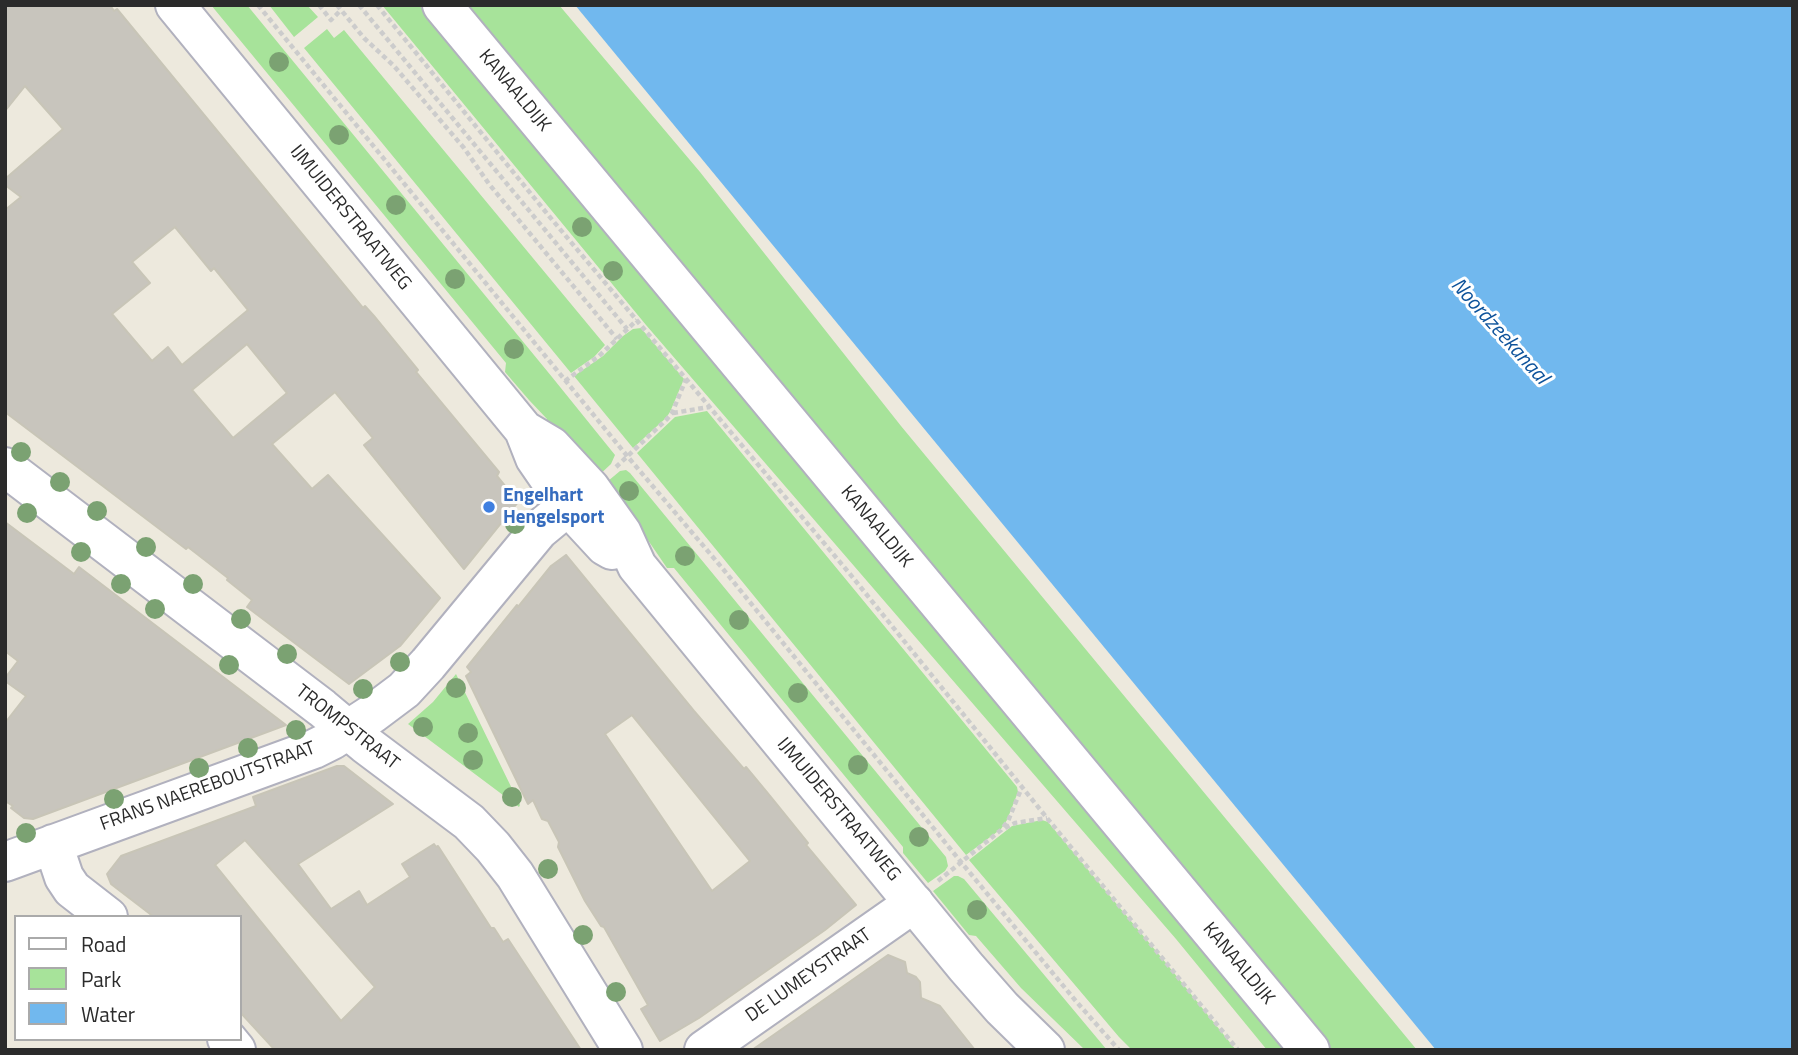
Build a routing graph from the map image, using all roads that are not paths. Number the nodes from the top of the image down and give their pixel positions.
1 (175, 5) edge
2 (442, 5) edge
3 (524, 430) junction
4 (5, 467) edge
5 (568, 506) junction
6 (637, 566) junction
7 (349, 729) junction
8 (53, 844) junction
9 (5, 862) edge
10 (914, 902) junction
11 (105, 915) edge
12 (623, 1050) edge
13 (704, 1050) edge
14 (1045, 1050) edge
15 (1310, 1050) edge

1 - 3 street, IJMUIDERSTRAATWEG
2 - 15 street, KANAALDIJK
3 - 5 street, IJMUIDERSTRAATWEG
3 - 6 street, IJMUIDERSTRAATWEG
4 - 7 street, TROMPSTRAAT
5 - 6 street, IJMUIDERSTRAATWEG
5 - 7 street, FRANS NAEREBOUTSTRAAT
6 - 10 street, IJMUIDERSTRAATWEG
7 - 8 street, FRANS NAEREBOUTSTRAAT
7 - 12 street, TROMPSTRAAT
8 - 9 street, FRANS NAEREBOUTSTRAAT
8 - 11 street
10 - 13 street, DE LUMEYSTRAAT
10 - 14 street, IJMUIDERSTRAATWEG

